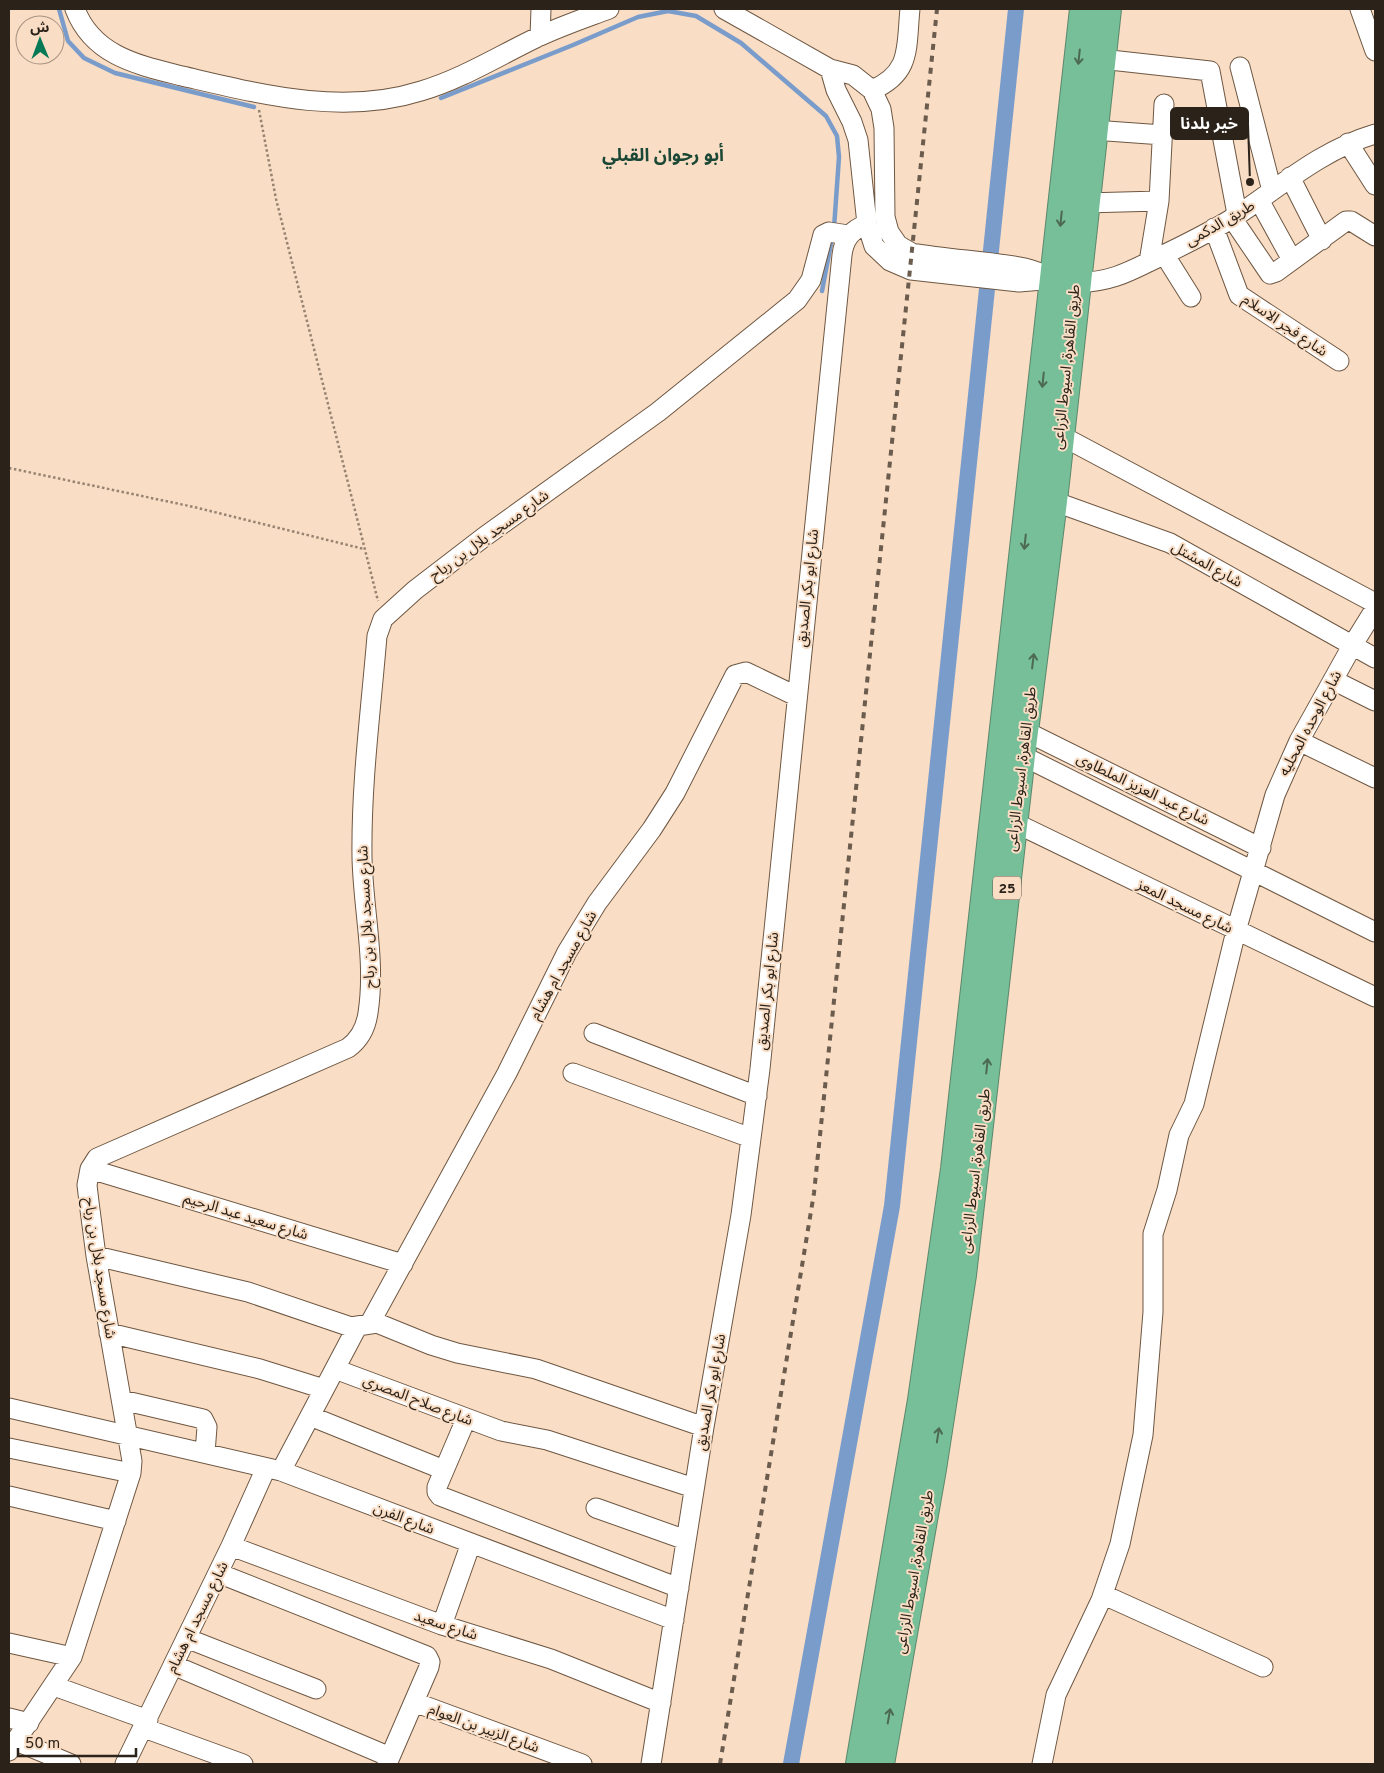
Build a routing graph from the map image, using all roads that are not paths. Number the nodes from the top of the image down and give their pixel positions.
1 (75, 9) edge
2 (541, 9) edge
3 (609, 9) edge
4 (724, 9) edge
5 (910, 9) edge
6 (1084, 9) edge
7 (1107, 9) edge
8 (1360, 9) edge
9 (540, 36) junction
10 (1375, 51) edge
11 (1101, 59) junction
12 (1240, 67) dead end
13 (830, 68) junction
14 (872, 90) junction
15 (1164, 104) dead end
16 (1093, 130) junction
17 (1375, 134) edge
18 (1163, 135) junction
19 (1348, 144) junction
20 (1290, 177) junction
21 (1375, 185) edge
22 (1266, 195) junction
23 (1159, 201) junction
24 (1085, 203) junction
25 (1235, 216) junction
26 (867, 224) junction
27 (1214, 228) junction
28 (838, 234) junction
29 (1375, 236) edge
30 (1322, 240) junction
31 (1156, 258) junction
32 (1292, 260) junction
33 (924, 264) junction
34 (1065, 281) junction
35 (1191, 297) dead end
36 (1339, 361) dead end
37 (1058, 434) junction
38 (1053, 501) junction
39 (1375, 603) edge
40 (1375, 609) edge
41 (1352, 646) junction
42 (1375, 658) edge
43 (1333, 680) junction
44 (796, 696) junction
45 (1375, 702) edge
46 (1299, 741) junction
47 (1023, 743) junction
48 (1375, 778) edge
49 (1004, 818) junction
50 (1261, 848) junction
51 (1254, 872) junction
52 (1236, 931) junction
53 (1375, 932) edge
54 (1375, 997) edge
55 (594, 1033) dead end
56 (573, 1073) dead end
57 (757, 1096) junction
58 (752, 1138) junction
59 (90, 1169) junction
60 (96, 1256) junction
61 (403, 1264) junction
62 (363, 1325) junction
63 (109, 1333) junction
64 (335, 1369) junction
65 (324, 1389) junction
66 (122, 1400) junction
67 (9, 1408) edge
68 (310, 1416) junction
69 (466, 1419) junction
70 (704, 1427) junction
71 (129, 1435) junction
72 (9, 1448) edge
73 (205, 1453) junction
74 (922, 1467) junction
75 (274, 1469) junction
76 (444, 1470) junction
77 (131, 1472) junction
78 (694, 1488) junction
79 (9, 1496) edge
80 (596, 1508) dead end
81 (116, 1520) junction
82 (686, 1540) junction
83 (471, 1543) junction
84 (231, 1546) junction
85 (218, 1573) junction
86 (679, 1588) junction
87 (1104, 1594) junction
88 (360, 1595) junction
89 (674, 1620) junction
90 (346, 1624) junction
91 (442, 1625) junction
92 (186, 1638) junction
93 (9, 1643) edge
94 (72, 1657) junction
95 (173, 1666) junction
96 (1263, 1667) dead end
97 (54, 1686) junction
98 (316, 1689) dead end
99 (414, 1702) junction
100 (661, 1703) junction
101 (9, 1718) edge
102 (29, 1723) junction
103 (146, 1724) junction
104 (13, 1746) edge
105 (389, 1761) edge
106 (71, 1764) edge
107 (125, 1764) edge
108 (243, 1764) edge
109 (582, 1764) edge
110 (652, 1764) edge
111 (860, 1764) edge
112 (880, 1764) edge
113 (1042, 1764) edge

1 - 9 street
2 - 9 street
3 - 9 street
4 - 13 street
5 - 14 street
6 -> 34 highway, طريق القاهرة, اسيوط الزراعى / 25
7 - 11 highway, طريق القاهرة, اسيوط الزراعى / 25
8 - 10 street
11 - 16 highway, طريق القاهرة, اسيوط الزراعى / 25
11 - 25 street
12 - 22 street
13 - 14 street
13 - 26 street
14 - 33 street
15 - 18 street
16 - 18 street
16 - 24 highway, طريق القاهرة, اسيوط الزراعى / 25
17 - 19 street, طريق الدكمى
18 - 23 street
19 - 20 street, طريق الدكمى
19 - 21 street
20 - 22 street, طريق الدكمى
20 - 30 street
22 - 25 street, طريق الدكمى
22 - 32 street
23 - 24 street
23 - 31 street
24 - 34 highway, طريق القاهرة, اسيوط الزراعى / 25
25 - 27 street, طريق الدكمى
25 - 32 street
26 - 28 street
26 - 33 street
27 - 31 street, طريق الدكمى
27 - 36 street, شارع فجر الاسلام
28 - 44 street, شارع ابو بكر الصديق
28 - 59 street, شارع مسجد بلال بن رباح
29 - 30 street
30 - 32 street
31 - 34 street, طريق الدكمى
31 - 35 street
33 - 34 street
34 - 37 highway, طريق القاهرة, اسيوط الزراعى / 25
34 -> 49 highway, طريق القاهرة, اسيوط الزراعى / 25
37 - 38 highway, طريق القاهرة, اسيوط الزراعى / 25
37 - 39 street
38 - 41 street, شارع المشتل
47 -> 38 highway, طريق القاهرة, اسيوط الزراعى / 25
40 - 41 street, شارع الوحده المحليه
41 - 42 street, شارع المشتل
41 - 43 street, شارع الوحده المحليه
43 - 45 street
43 - 46 street, شارع الوحده المحليه
44 - 57 street, شارع ابو بكر الصديق
44 - 61 street, شارع مسجد ام هشام
46 - 48 street
46 - 50 street, شارع الوحده المحليه
47 - 49 highway, طريق القاهرة, اسيوط الزراعى / 25
47 - 50 street, شارع عبد العزيز الملطاوى
47 - 51 street
49 - 52 street, شارع مسجد المعز
49 - 74 highway, طريق القاهرة, اسيوط الزراعى / 25
50 - 51 street, شارع الوحده المحليه
51 - 52 street, شارع الوحده المحليه
51 - 53 street
52 - 54 street, شارع مسجد المعز
52 - 87 street, شارع الوحده المحليه
55 - 57 street
56 - 58 street
57 - 58 street, شارع ابو بكر الصديق
58 - 70 street, شارع ابو بكر الصديق
59 - 60 street, شارع مسجد بلال بن رباح
59 - 61 street, شارع سعيد عبد الرحيم
60 - 62 street
60 - 63 street, شارع مسجد بلال بن رباح
61 - 62 street, شارع مسجد ام هشام
62 - 64 street, شارع مسجد ام هشام
62 - 70 street
63 - 65 street
63 - 66 street, شارع مسجد بلال بن رباح
64 - 65 street, شارع مسجد ام هشام
64 - 69 street, شارع صلاح المصري
65 - 68 street, شارع مسجد ام هشام
66 - 71 street, شارع مسجد بلال بن رباح
66 - 73 street
67 - 71 street, شارع الفرن
68 - 75 street, شارع مسجد ام هشام
68 - 76 street
69 - 76 street
69 - 78 street, شارع صلاح المصري
70 - 78 street, شارع ابو بكر الصديق
71 - 73 street, شارع الفرن
71 - 77 street, شارع مسجد بلال بن رباح
72 - 77 street
73 - 75 street, شارع الفرن
74 - 111 highway, طريق القاهرة, اسيوط الزراعى / 25
112 -> 74 highway, طريق القاهرة, اسيوط الزراعى / 25
75 - 83 street, شارع الفرن
75 - 84 street, شارع مسجد ام هشام
76 - 86 street
77 - 81 street, شارع مسجد بلال بن رباح
78 - 82 street, شارع ابو بكر الصديق
79 - 81 street
80 - 82 street
81 - 94 street, شارع مسجد بلال بن رباح
82 - 86 street, شارع ابو بكر الصديق
83 - 89 street, شارع الفرن
83 - 91 street
84 - 85 street, شارع مسجد ام هشام
84 - 88 street, شارع سعيد
85 - 90 street
85 - 92 street, شارع مسجد ام هشام
86 - 89 street, شارع ابو بكر الصديق
87 - 96 street
87 - 113 street, شارع الوحده المحليه
88 - 90 street
88 - 91 street, شارع سعيد
89 - 100 street, شارع ابو بكر الصديق
90 - 99 street
91 - 100 street, شارع سعيد
92 - 95 street, شارع مسجد ام هشام
92 - 98 street
93 - 94 street
94 - 97 street, شارع مسجد بلال بن رباح
95 - 103 street, شارع مسجد ام هشام
95 - 105 street
97 - 102 street, شارع مسجد بلال بن رباح
97 - 103 street
99 - 105 street
99 - 109 street, شارع الزبير بن العوام
100 - 110 street, شارع ابو بكر الصديق
101 - 102 street
102 - 104 street, شارع مسجد بلال بن رباح
103 - 107 street, شارع مسجد ام هشام
103 - 108 street
104 - 106 street

